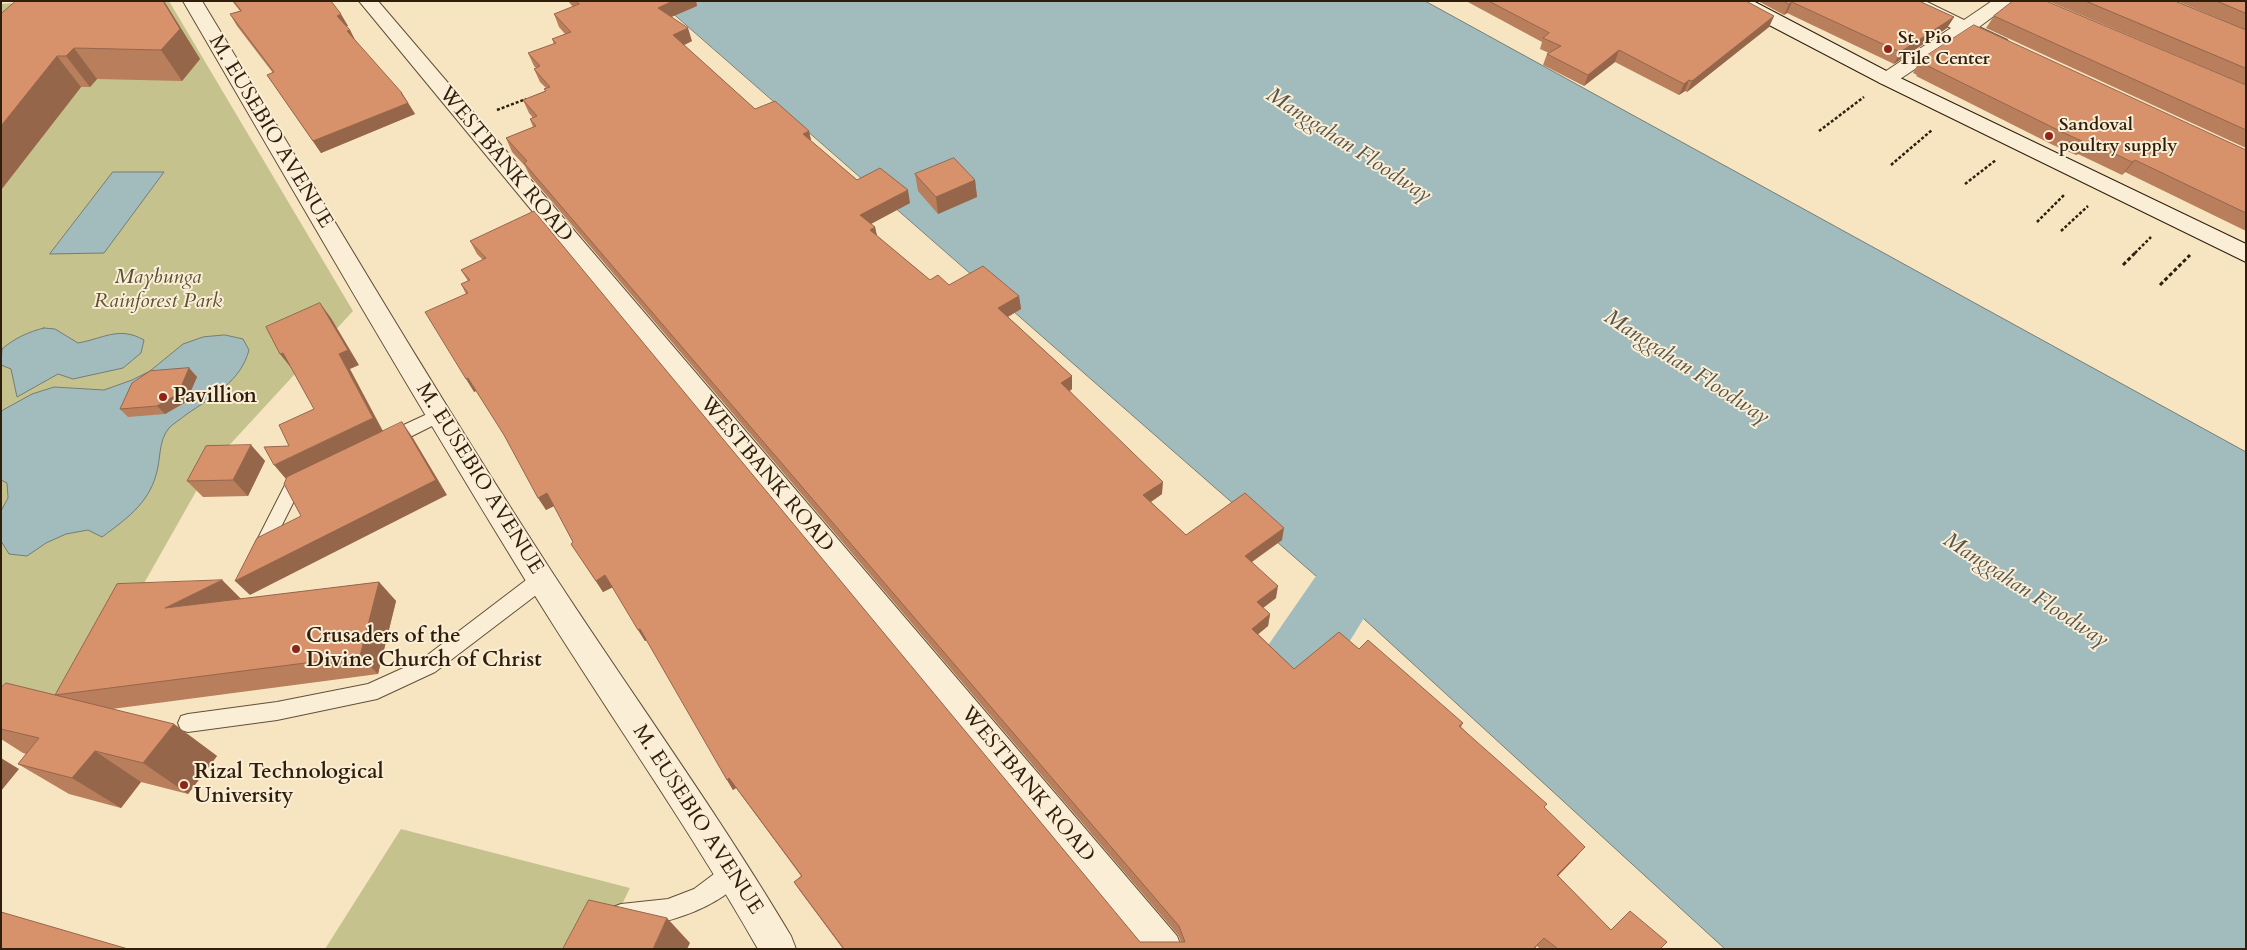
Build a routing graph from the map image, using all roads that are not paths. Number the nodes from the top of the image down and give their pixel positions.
1 (192, 1) edge
2 (368, 1) edge
3 (1738, 1) edge
4 (1909, 1) edge
5 (2005, 1) edge
6 (1965, 28) junction
7 (2020, 53) edge
8 (1887, 79) junction
9 (2246, 254) edge
10 (438, 415) junction
11 (370, 448) edge
12 (318, 474) edge
13 (254, 564) edge
14 (541, 580) junction
15 (188, 723) dead end
16 (734, 873) junction
17 (621, 915) edge
18 (778, 949) edge
19 (1164, 949) edge

1 - 10 street, M. EUSEBIO AVENUE
2 - 19 street, WESTBANK ROAD
3 - 8 street
4 - 6 street
5 - 6 street
6 - 7 street
6 - 8 street
8 - 9 street
10 - 11 lane
10 - 14 street, M. EUSEBIO AVENUE
12 - 13 lane
14 - 15 lane
14 - 16 street, M. EUSEBIO AVENUE
16 - 17 lane
16 - 18 street, M. EUSEBIO AVENUE

